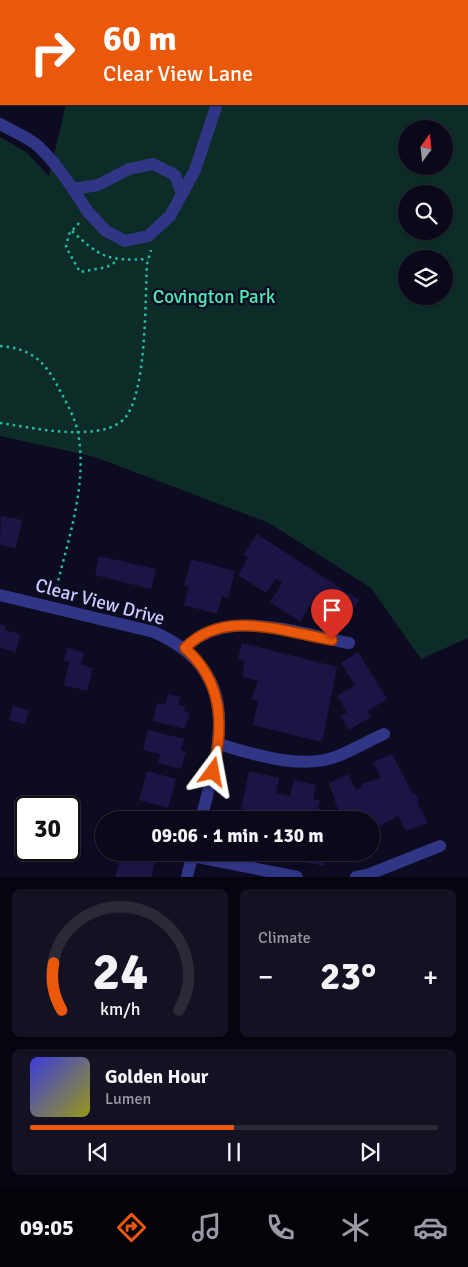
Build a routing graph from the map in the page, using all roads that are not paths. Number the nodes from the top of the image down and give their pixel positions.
1 (217, 105) edge
2 (0, 124) edge
3 (73, 189) junction
4 (182, 194) junction
5 (0, 595) edge
6 (349, 643) dead end
7 (185, 648) junction
8 (384, 734) dead end
9 (219, 744) junction
10 (203, 811) edge
11 (440, 846) dead end
12 (191, 861) edge
13 (225, 861) edge
14 (187, 877) edge
15 (297, 877) edge
16 (356, 877) edge

1 - 4 street
2 - 3 street
3 - 4 street
3 - 4 street
5 - 7 street, Clear View Drive
6 - 7 street
7 - 9 street, Clear View Drive
8 - 9 street
9 - 10 street, Clear View Drive
11 - 16 street
12 - 14 street
13 - 15 street

